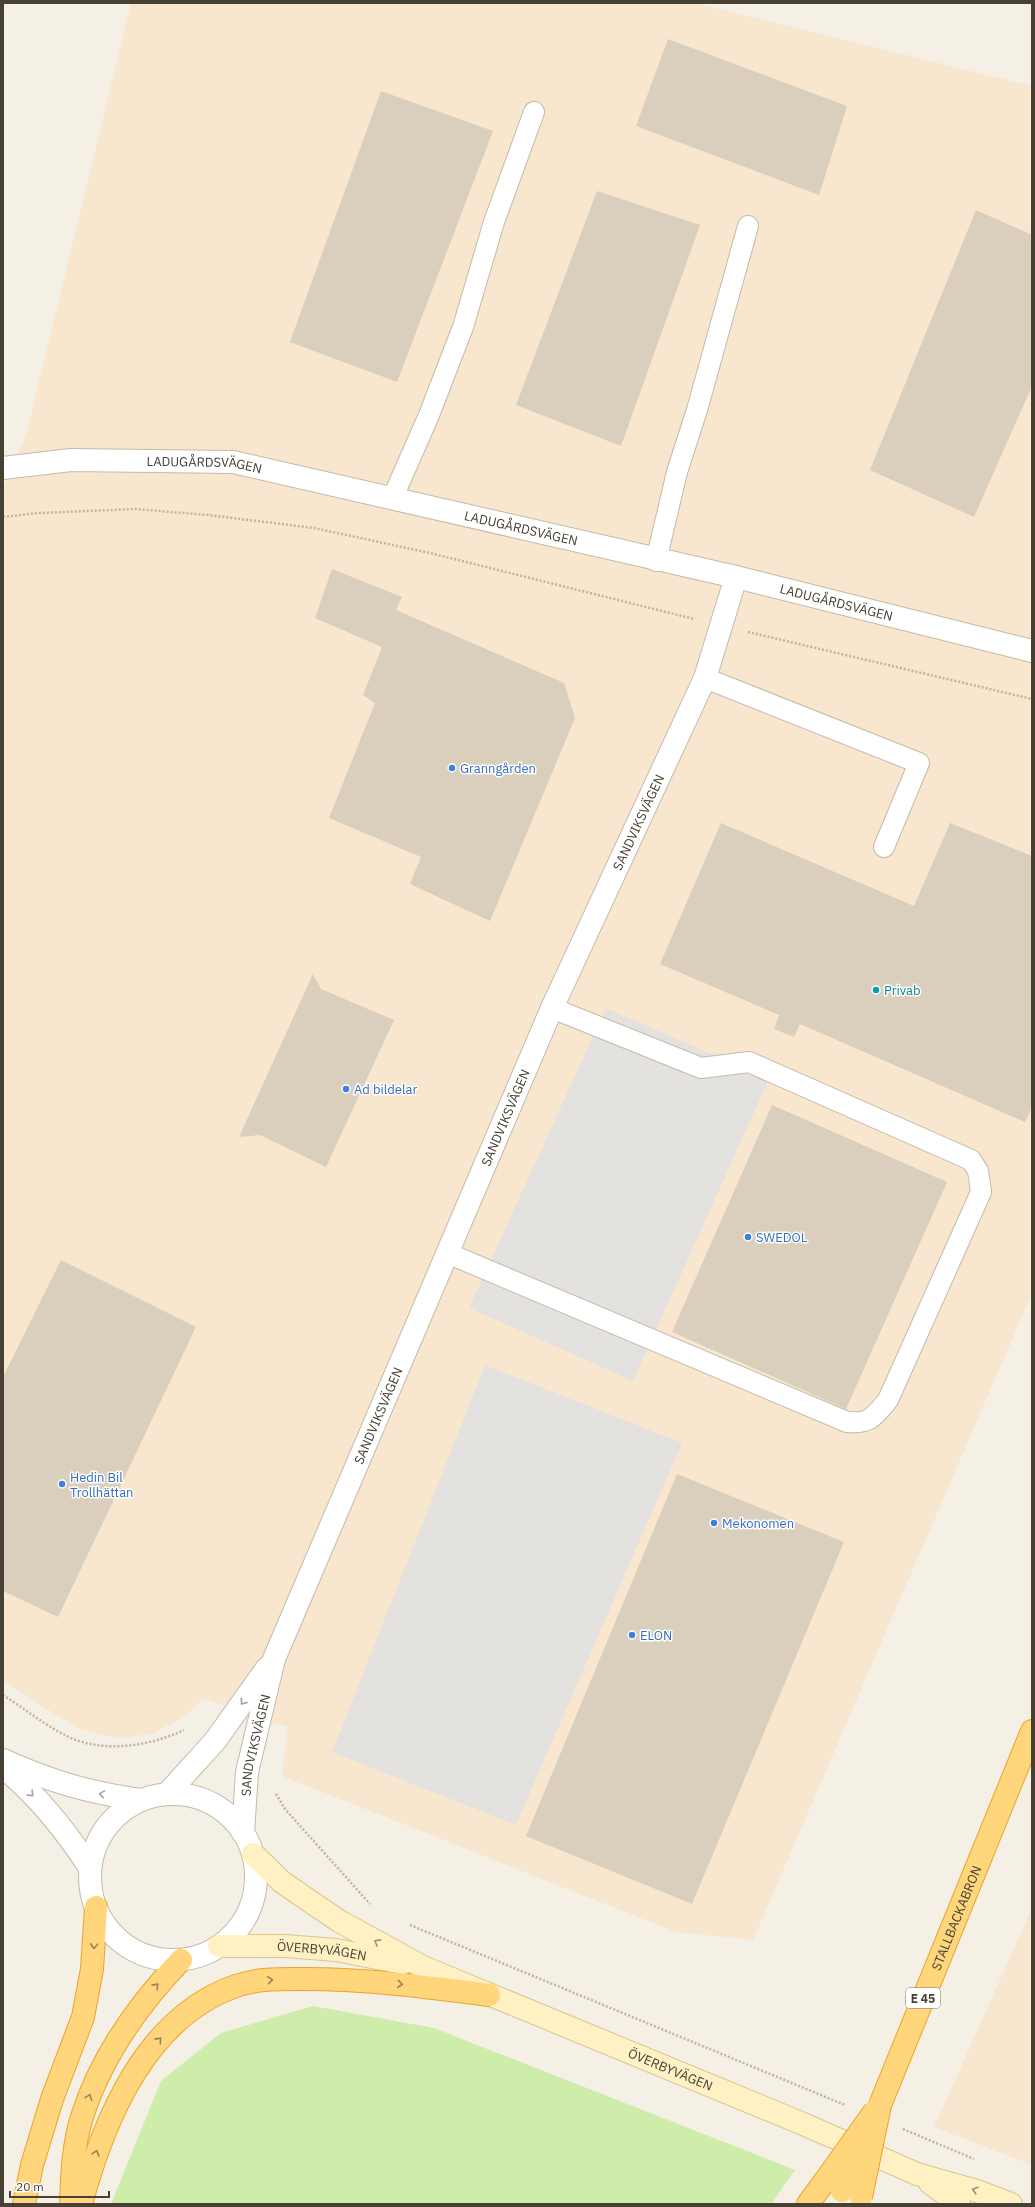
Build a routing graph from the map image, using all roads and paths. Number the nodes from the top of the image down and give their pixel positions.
1 (534, 112) dead end
2 (748, 226) dead end
3 (3, 468) edge
4 (393, 498) junction
5 (3, 517) edge
6 (656, 561) junction
7 (736, 578) junction
8 (721, 626) junction
9 (1032, 651) edge
10 (705, 678) junction
11 (1032, 699) edge
12 (884, 847) dead end
13 (552, 1008) junction
14 (447, 1254) junction
15 (274, 1659) junction
16 (3, 1695) edge
17 (188, 1728) dead end
18 (1032, 1731) edge
19 (3, 1760) edge
20 (3, 1767) edge
21 (274, 1790) dead end
22 (167, 1794) junction
23 (141, 1800) junction
24 (244, 1833) junction
25 (253, 1854) junction
26 (90, 1868) junction
27 (96, 1907) junction
28 (376, 1908) dead end
29 (403, 1922) dead end
30 (219, 1946) junction
31 (181, 1960) junction
32 (423, 1967) junction
33 (489, 1995) junction
34 (880, 2106) junction
35 (849, 2107) dead end
36 (900, 2128) dead end
37 (981, 2161) dead end
38 (918, 2174) junction
39 (845, 2196) edge
40 (24, 2204) edge
41 (71, 2204) edge
42 (81, 2204) edge
43 (808, 2204) edge
44 (959, 2204) edge
45 (1011, 2204) edge

1 - 4 lane
2 - 6 lane
3 - 4 street, LADUGÅRDSVÄGEN
4 - 6 street, LADUGÅRDSVÄGEN
5 - 8 path
6 - 7 street, LADUGÅRDSVÄGEN
7 - 8 street, SANDVIKSVÄGEN
7 - 9 street, LADUGÅRDSVÄGEN
8 - 10 street, SANDVIKSVÄGEN
8 - 11 path
10 - 12 lane
10 - 13 street, SANDVIKSVÄGEN
13 - 14 street, SANDVIKSVÄGEN
13 - 14 lane
14 - 15 street, SANDVIKSVÄGEN
15 -> 22 street, SANDVIKSVÄGEN
15 - 24 street, SANDVIKSVÄGEN
16 - 17 path
18 - 34 highway, STALLBACKABRON / E 45
23 -> 19 street
20 -> 26 street
21 - 28 path
22 - 23 street
22 - 24 street
23 - 26 street
24 - 25 street
25 - 30 street
32 -> 25 main road, ÖVERBYVÄGEN
26 - 27 street
27 - 31 street
27 -> 40 highway
29 - 35 path
30 - 31 street
30 - 32 main road, ÖVERBYVÄGEN
41 -> 31 highway
32 - 33 main road, ÖVERBYVÄGEN
33 - 38 main road, ÖVERBYVÄGEN
42 -> 33 highway
34 - 39 highway, bridge
34 - 39 highway, bridge
36 - 37 path
38 - 44 main road, ÖVERBYVÄGEN
45 -> 38 main road, ÖVERBYVÄGEN
39 - 43 highway

